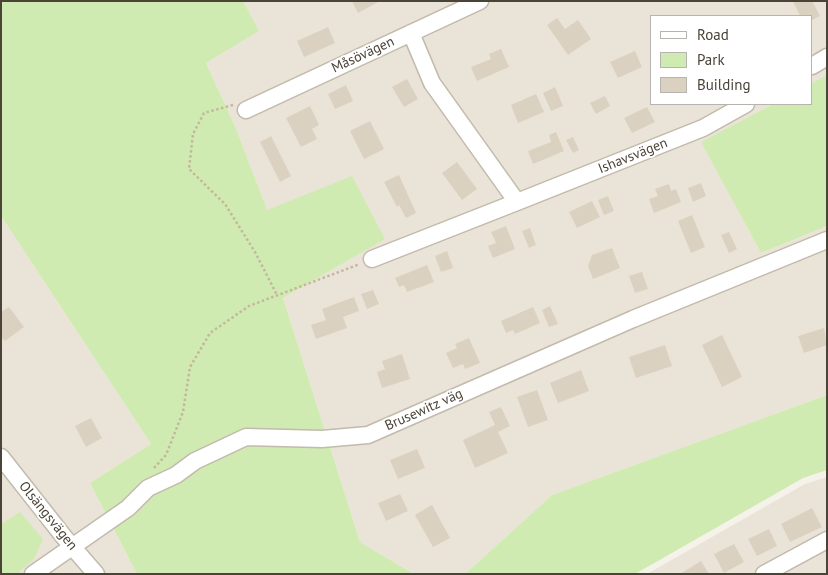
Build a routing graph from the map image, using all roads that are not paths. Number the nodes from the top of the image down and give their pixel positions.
1 (480, 1) edge
2 (411, 33) junction
3 (827, 57) edge
4 (813, 65) edge
5 (744, 105) edge
6 (246, 110) road end
7 (516, 202) junction
8 (827, 240) edge
9 (372, 260) road end
10 (1, 457) edge
11 (827, 540) edge
12 (72, 547) junction
13 (33, 574) edge
14 (96, 574) edge
15 (764, 574) edge

1 - 2 street, Måsövägen
2 - 6 street, Måsövägen
2 - 7 street
3 - 4 street
5 - 7 street, Ishavsvägen
7 - 9 street, Ishavsvägen
8 - 12 street, Brusewitz väg
10 - 12 street, Olsängsvägen
11 - 15 street
12 - 13 street, Brusewitz väg
12 - 14 street, Olsängsvägen

